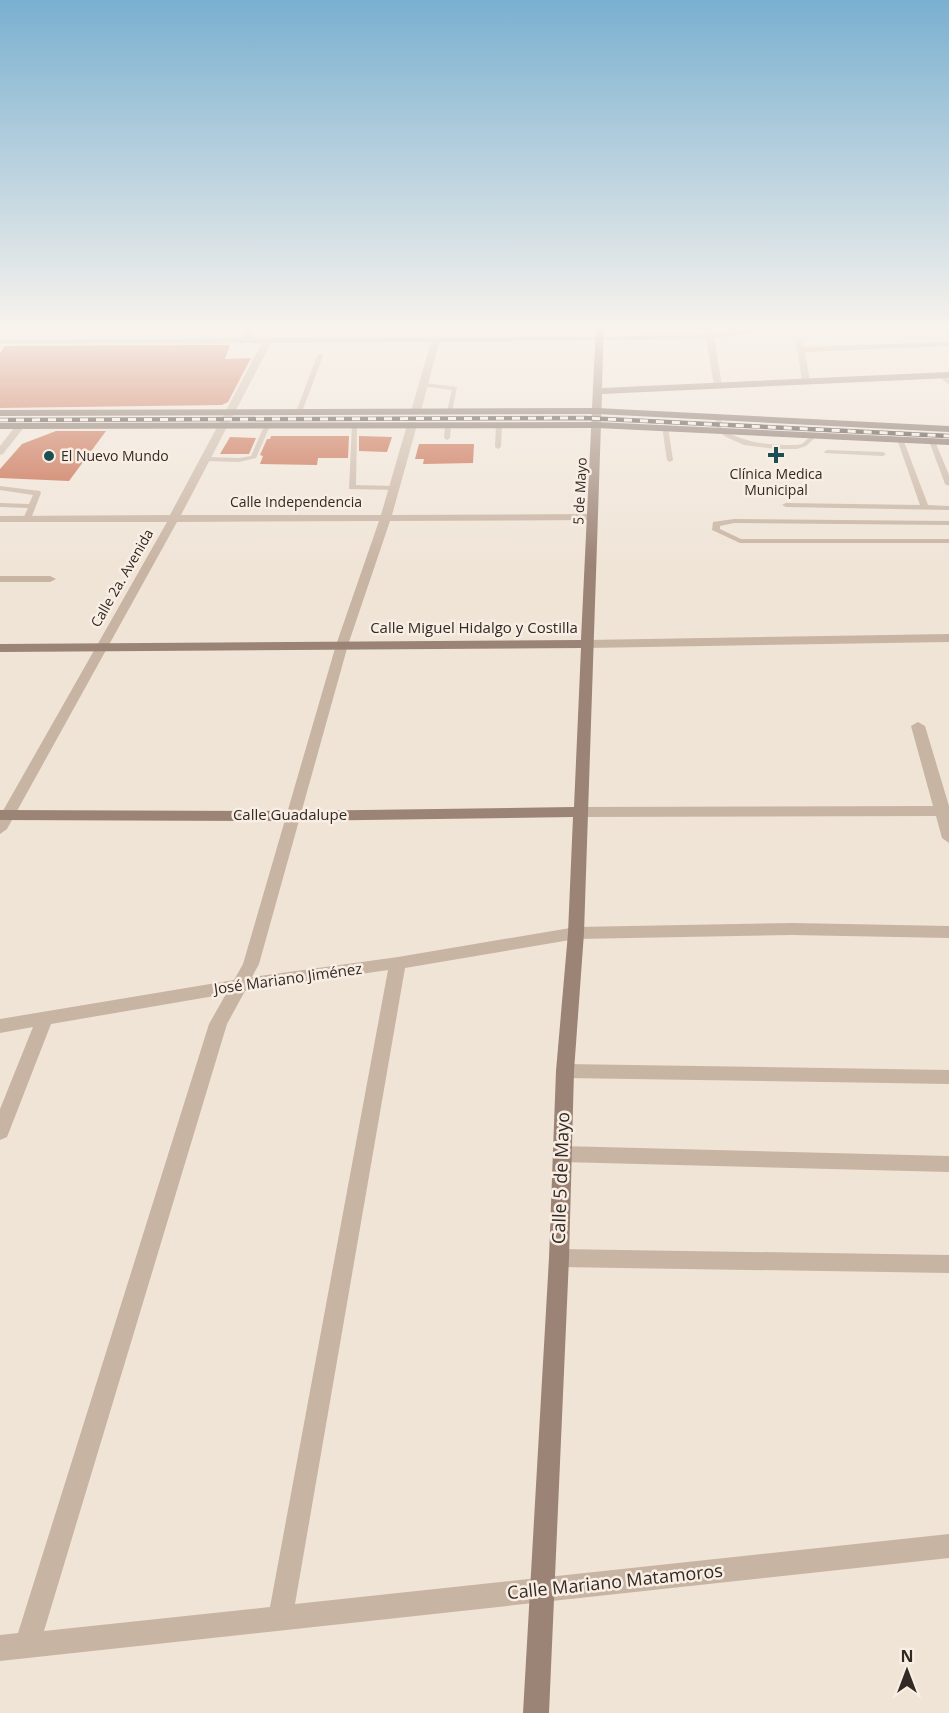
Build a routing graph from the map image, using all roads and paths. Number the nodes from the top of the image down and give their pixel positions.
1 (233, 405) edge
2 (302, 405) edge
3 (419, 405) edge
4 (451, 405) edge
5 (597, 405) edge
6 (417, 411) junction
7 (450, 411) junction
8 (597, 411) junction
9 (229, 412) junction
10 (299, 412) junction
11 (0, 413) edge
12 (718, 417) junction
13 (752, 419) junction
14 (499, 424) junction
15 (354, 425) junction
16 (412, 425) junction
17 (448, 425) junction
18 (597, 425) junction
19 (0, 426) edge
20 (20, 426) junction
21 (222, 426) junction
22 (267, 426) junction
23 (665, 427) junction
24 (949, 429) edge
25 (719, 430) junction
26 (754, 432) junction
27 (815, 435) junction
28 (853, 437) junction
29 (447, 438) dead end
30 (900, 439) junction
31 (932, 441) junction
32 (949, 442) edge
33 (498, 447) dead end
34 (0, 452) edge
35 (827, 452) dead end
36 (856, 453) junction
37 (883, 454) dead end
38 (207, 459) junction
39 (670, 460) dead end
40 (945, 466) edge
41 (949, 484) edge
42 (0, 488) edge
43 (394, 488) junction
44 (0, 505) edge
45 (786, 505) dead end
46 (33, 506) junction
47 (925, 508) junction
48 (949, 508) edge
49 (386, 517) junction
50 (592, 517) junction
51 (173, 518) junction
52 (0, 519) edge
53 (27, 519) junction
54 (949, 523) edge
55 (949, 541) edge
56 (0, 579) edge
57 (50, 579) dead end
58 (949, 639) edge
59 (587, 644) junction
60 (342, 645) junction
61 (0, 648) edge
62 (100, 648) junction
63 (918, 726) dead end
64 (945, 811) edge
65 (581, 812) junction
66 (4, 815) edge
67 (291, 816) junction
68 (0, 829) edge
69 (949, 838) edge
70 (949, 932) edge
71 (576, 933) junction
72 (398, 963) junction
73 (241, 985) junction
74 (45, 1018) junction
75 (0, 1026) edge
76 (565, 1071) junction
77 (949, 1077) edge
78 (0, 1132) edge
79 (561, 1154) junction
80 (949, 1164) edge
81 (558, 1258) junction
82 (949, 1264) edge
83 (949, 1546) edge
84 (542, 1590) junction
85 (280, 1618) junction
86 (27, 1645) junction
87 (0, 1648) edge
88 (536, 1713) edge

1 - 9 street, Calle 2a. Avenida
2 - 10 lane
3 - 6 street
4 - 7 lane
5 - 8 street, 5 de Mayo
6 - 7 main road
6 - 10 main road
7 - 8 main road
8 - 12 main road
8 - 18 street, 5 de Mayo
9 - 10 main road
9 - 11 main road
9 - 21 street, Calle 2a. Avenida
12 - 13 main road
12 - 25 lane
13 - 24 main road
13 - 26 main road
14 - 17 main road
14 - 18 main road
14 - 33 lane
15 - 16 main road
15 - 22 main road
15 - 43 lane
16 - 17 main road
16 - 43 street
17 - 29 lane
18 - 23 main road
18 - 50 street, 5 de Mayo
19 - 20 main road
20 - 21 main road
20 - 34 street
21 - 22 main road
21 - 38 street, Calle 2a. Avenida
22 - 38 lane
23 - 25 main road
23 - 39 lane
25 - 26 main road
25 - 27 lane
26 - 27 main road
27 - 28 main road
28 - 30 main road
28 - 36 lane
30 - 31 main road
30 - 47 lane
31 - 32 main road
31 - 40 lane
35 - 36 lane
36 - 37 lane
38 - 51 street, Calle 2a. Avenida
40 - 41 lane
42 - 46 lane
43 - 49 street
44 - 46 lane
45 - 47 lane
46 - 53 lane
47 - 48 lane
49 - 50 street, Calle Independencia
49 - 51 street, Calle Independencia
49 - 60 street
50 - 59 street, 5 de Mayo
51 - 53 street, Calle Independencia
51 - 62 street, Calle 2a. Avenida
52 - 53 street, Calle Independencia
54 - 55 lane
56 - 57 street
58 - 59 street, Calle Miguel Hidalgo y Costilla
59 - 60 street, Calle Miguel Hidalgo y Costilla
59 - 65 street, Calle 5 de Mayo
60 - 62 street, Calle Miguel Hidalgo y Costilla
60 - 67 street
61 - 62 street, Calle Miguel Hidalgo y Costilla
62 - 66 street, Calle 2a. Avenida
63 - 64 street
64 - 65 street
64 - 69 street
65 - 67 street, Calle Guadalupe
65 - 71 street, Calle 5 de Mayo
66 - 67 street, Calle Guadalupe
66 - 68 street, Calle 2a. Avenida
67 - 73 street
70 - 71 street, José Mariano Jiménez
71 - 72 street, José Mariano Jiménez
71 - 76 street, Calle 5 de Mayo
72 - 73 street, José Mariano Jiménez
72 - 85 street
73 - 74 street, José Mariano Jiménez
73 - 86 street
74 - 75 street, José Mariano Jiménez
74 - 78 street
76 - 77 street
76 - 79 street, Calle 5 de Mayo
79 - 80 street
79 - 81 street, Calle 5 de Mayo
81 - 82 street
81 - 84 street, Calle 5 de Mayo
83 - 84 street, Calle Mariano Matamoros
84 - 85 street, Calle Mariano Matamoros
84 - 88 street, Calle 5 de Mayo
85 - 86 street, Calle Mariano Matamoros
86 - 87 street, Calle Mariano Matamoros

